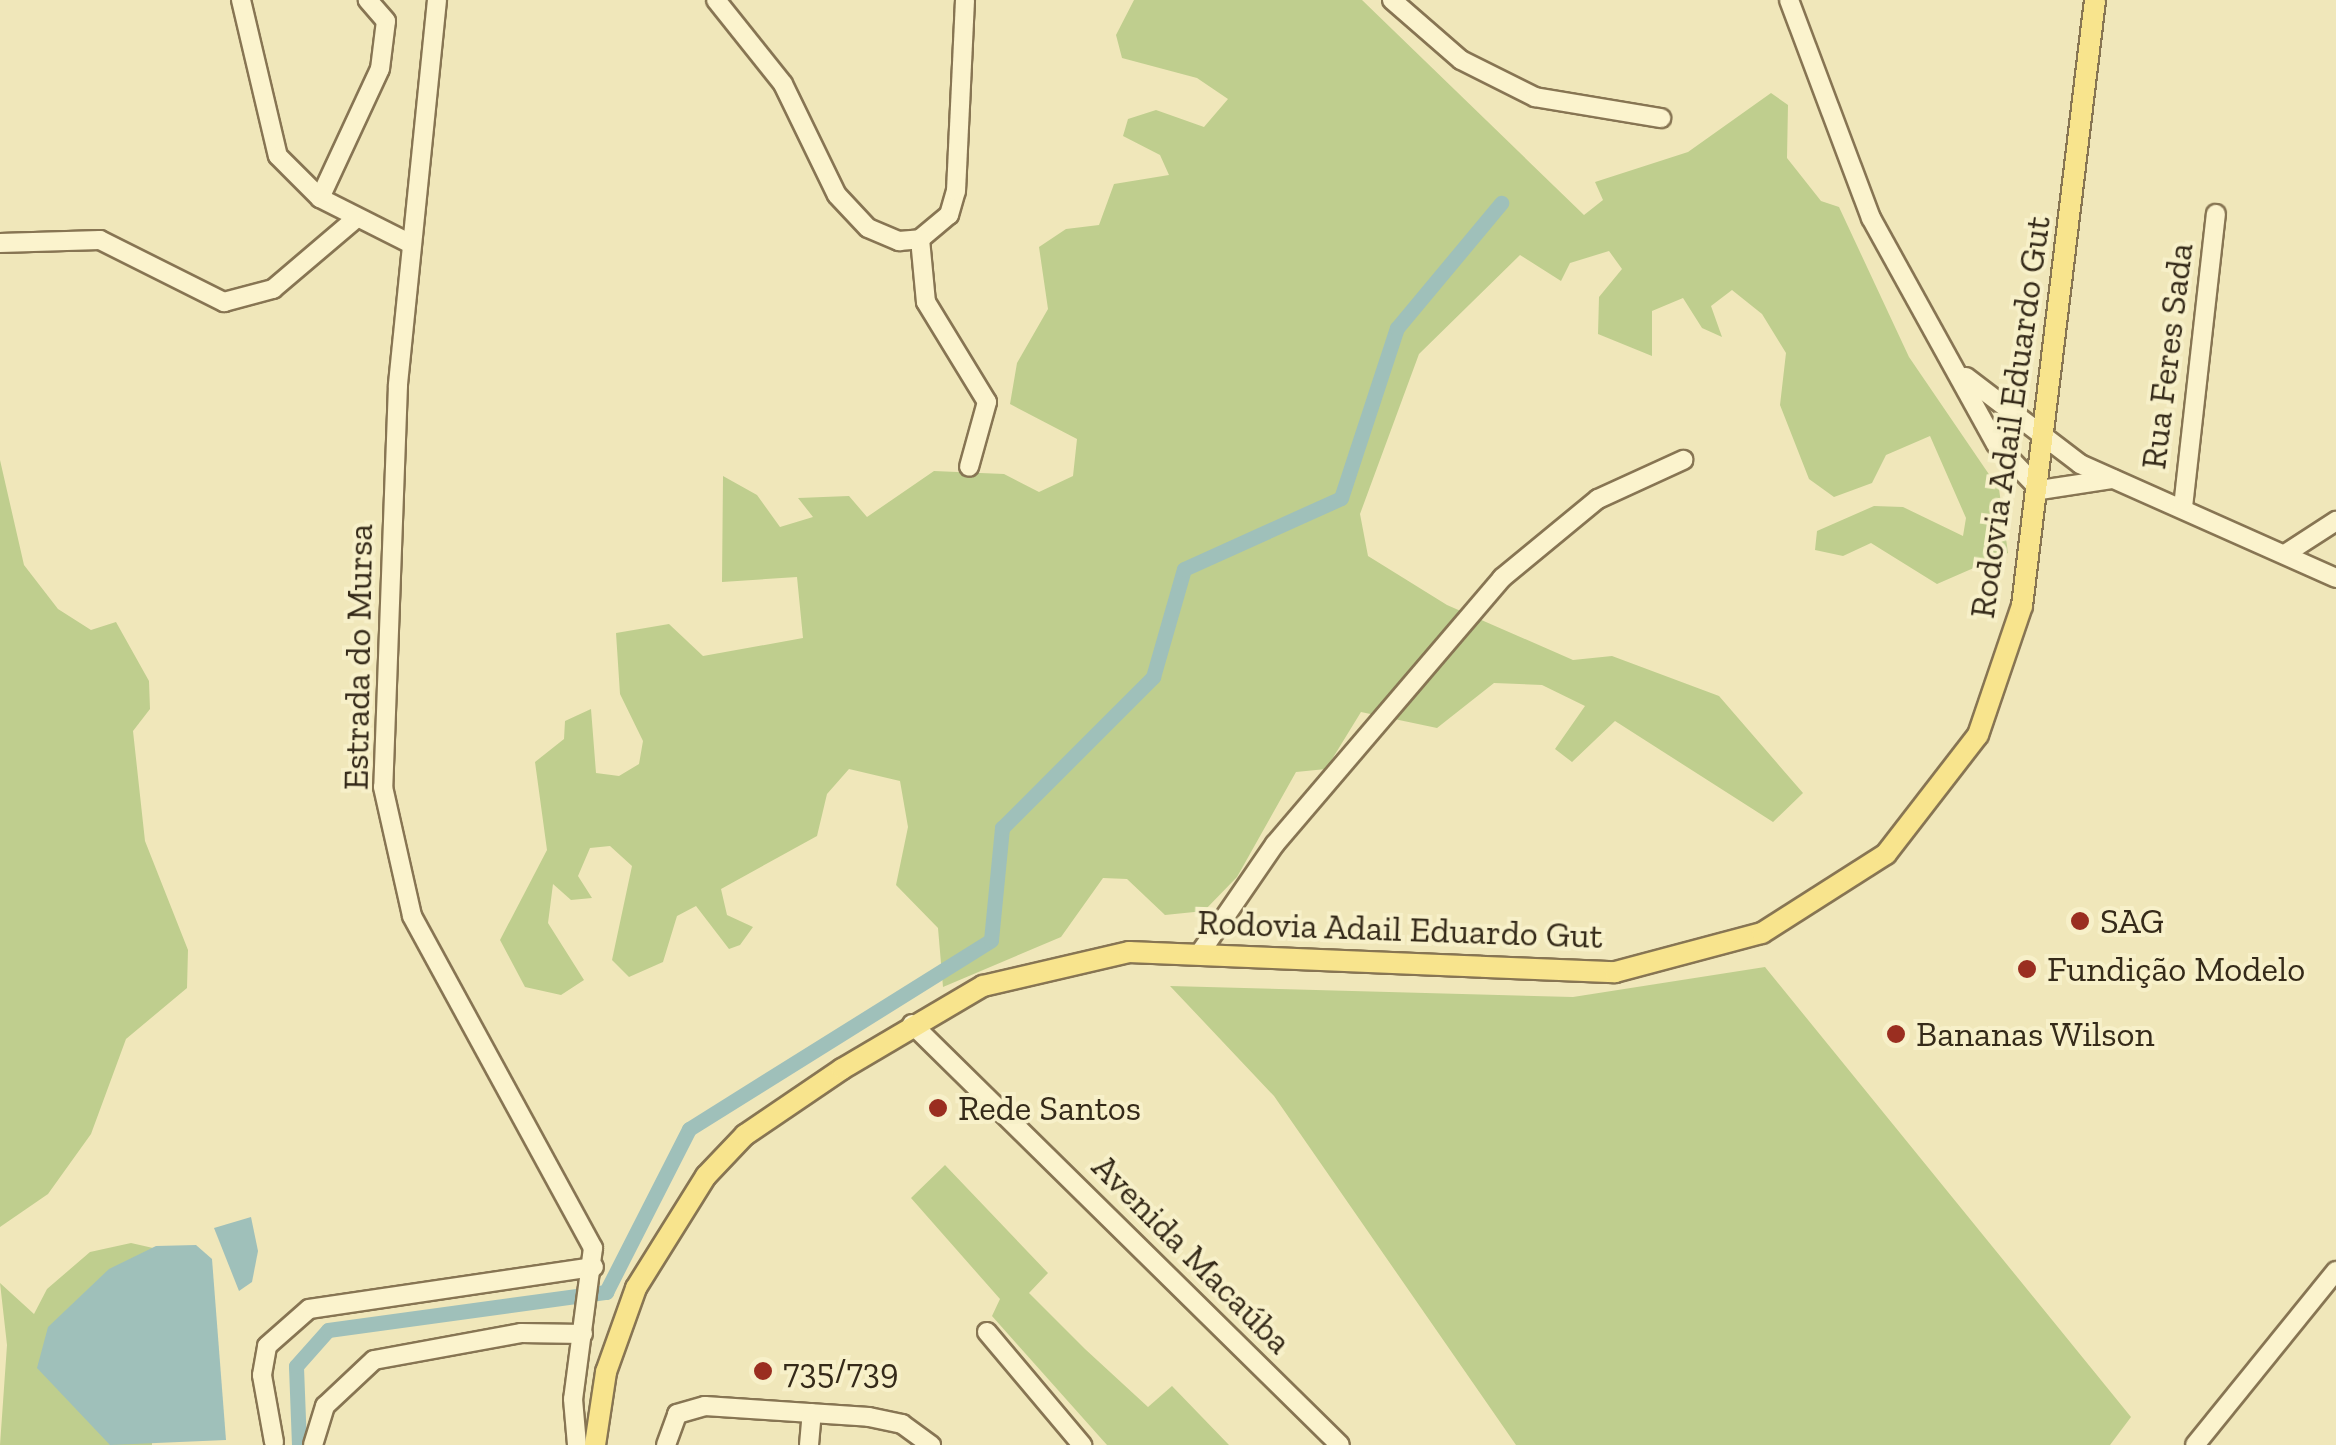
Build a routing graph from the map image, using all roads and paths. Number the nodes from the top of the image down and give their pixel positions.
1 (242, 0) edge
2 (368, 0) edge
3 (389, 0) edge
4 (437, 0) edge
5 (716, 0) edge
6 (965, 0) edge
7 (1392, 0) edge
8 (1789, 0) edge
9 (2094, 0) edge
10 (386, 21) junction
11 (1662, 118) dead end
12 (320, 198) junction
13 (2216, 214) dead end
14 (354, 220) junction
15 (920, 239) junction
16 (0, 243) edge
17 (411, 244) junction
18 (1952, 362) junction
19 (2045, 439) junction
20 (1683, 460) dead end
21 (969, 467) dead end
22 (2113, 478) junction
23 (2040, 490) junction
24 (2182, 507) junction
25 (2336, 521) edge
26 (2285, 554) junction
27 (2336, 578) edge
28 (1200, 953) junction
29 (912, 1024) junction
30 (594, 1268) junction
31 (2336, 1271) edge
32 (987, 1332) dead end
33 (583, 1334) junction
34 (812, 1414) junction
35 (274, 1442) dead end
36 (1332, 1442) edge
37 (314, 1445) edge
38 (577, 1445) edge
39 (595, 1445) edge
40 (666, 1445) edge
41 (809, 1445) edge
42 (931, 1445) edge
43 (1082, 1445) edge
44 (2195, 1445) edge

1 - 12 street
2 - 10 street
3 - 10 street
4 - 17 street, Estrada do Mursa
5 - 15 street
6 - 15 street
7 - 11 street
8 - 18 street
9 - 19 main road, Rodovia Adail Eduardo Gut
10 - 12 street
12 - 14 street
13 - 24 street, Rua Feres Sada
14 - 16 street
14 - 17 street
15 - 21 street
17 - 30 street, Estrada do Mursa
18 - 19 street
18 - 23 street
19 - 22 street
19 - 23 main road, Rodovia Adail Eduardo Gut
20 - 28 street
22 - 23 street
22 - 24 street
23 - 28 main road, Rodovia Adail Eduardo Gut
24 - 26 street
25 - 26 street
26 - 27 street
28 - 29 main road, Rodovia Adail Eduardo Gut
29 - 36 street, Avenida Macaúba
29 - 39 main road, Rodovia Adail Eduardo Gut
30 - 33 street, Estrada do Mursa
30 - 35 street
31 - 44 street
32 - 43 street
33 - 37 street
33 - 38 street, Estrada do Mursa
34 - 40 street
34 - 41 street
34 - 42 street

